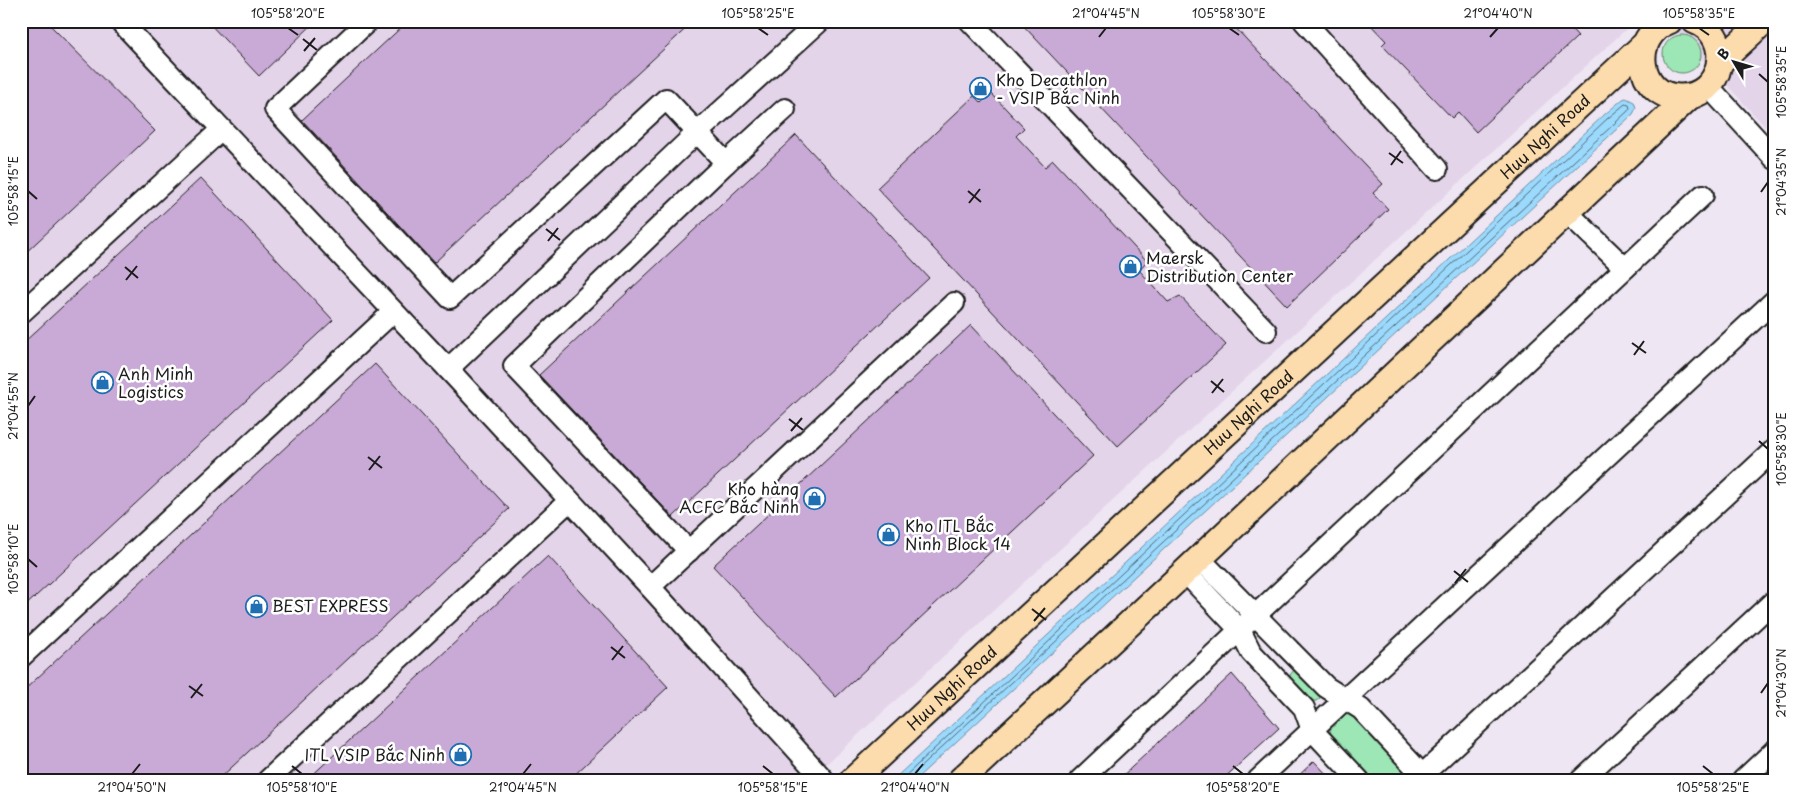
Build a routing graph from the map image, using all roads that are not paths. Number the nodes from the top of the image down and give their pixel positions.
1 (120, 21) edge
2 (368, 21) edge
3 (820, 21) edge
4 (970, 21) edge
5 (1304, 21) edge
6 (1695, 21) edge
7 (1764, 21) edge
8 (1653, 28) edge
9 (1721, 61) junction
10 (1698, 91) junction
11 (785, 109) dead end
12 (221, 130) junction
13 (698, 132) junction
14 (1775, 159) edge
15 (726, 163) junction
16 (1437, 169) dead end
17 (1703, 195) dead end
18 (1568, 212) junction
19 (1625, 268) junction
20 (1775, 300) edge
21 (954, 303) dead end
22 (21, 312) edge
23 (393, 312) junction
24 (1266, 331) dead end
25 (448, 369) junction
26 (1775, 449) edge
27 (569, 501) junction
28 (689, 551) junction
29 (1192, 565) junction
30 (650, 587) junction
31 (1775, 600) edge
32 (1255, 616) junction
33 (1240, 630) junction
34 (21, 657) edge
35 (1345, 698) junction
36 (1312, 730) junction
37 (1775, 750) edge
38 (1425, 777) edge
39 (268, 780) edge
40 (824, 780) edge
41 (853, 780) edge
42 (961, 780) edge
43 (1080, 780) edge
44 (1258, 780) edge
45 (1359, 780) edge
46 (1581, 780) edge
47 (1743, 780) edge

1 - 12 street
2 - 13 street
3 - 13 street
4 - 24 street
5 - 16 street
6 - 9 main road
7 - 9 main road
8 - 10 main road
8 - 41 main road, Huu Nghi Road
9 - 10 main road
10 - 14 street
10 - 18 main road
11 - 15 street
12 - 22 street
12 - 23 street
13 - 15 street
13 - 25 street
15 - 28 street
17 - 19 street
18 - 19 street
18 - 29 main road
19 - 32 street
20 - 35 street
21 - 28 street
23 - 25 street
23 - 34 street
25 - 27 street
26 - 38 street
27 - 30 street
27 - 39 street
28 - 30 street
29 - 32 street
29 - 33 street
29 - 42 main road
30 - 40 street
31 - 46 street
32 - 33 street
32 - 35 street
33 - 36 street
33 - 43 street
35 - 36 street
35 - 38 street
36 - 44 street
36 - 45 street
37 - 47 street

